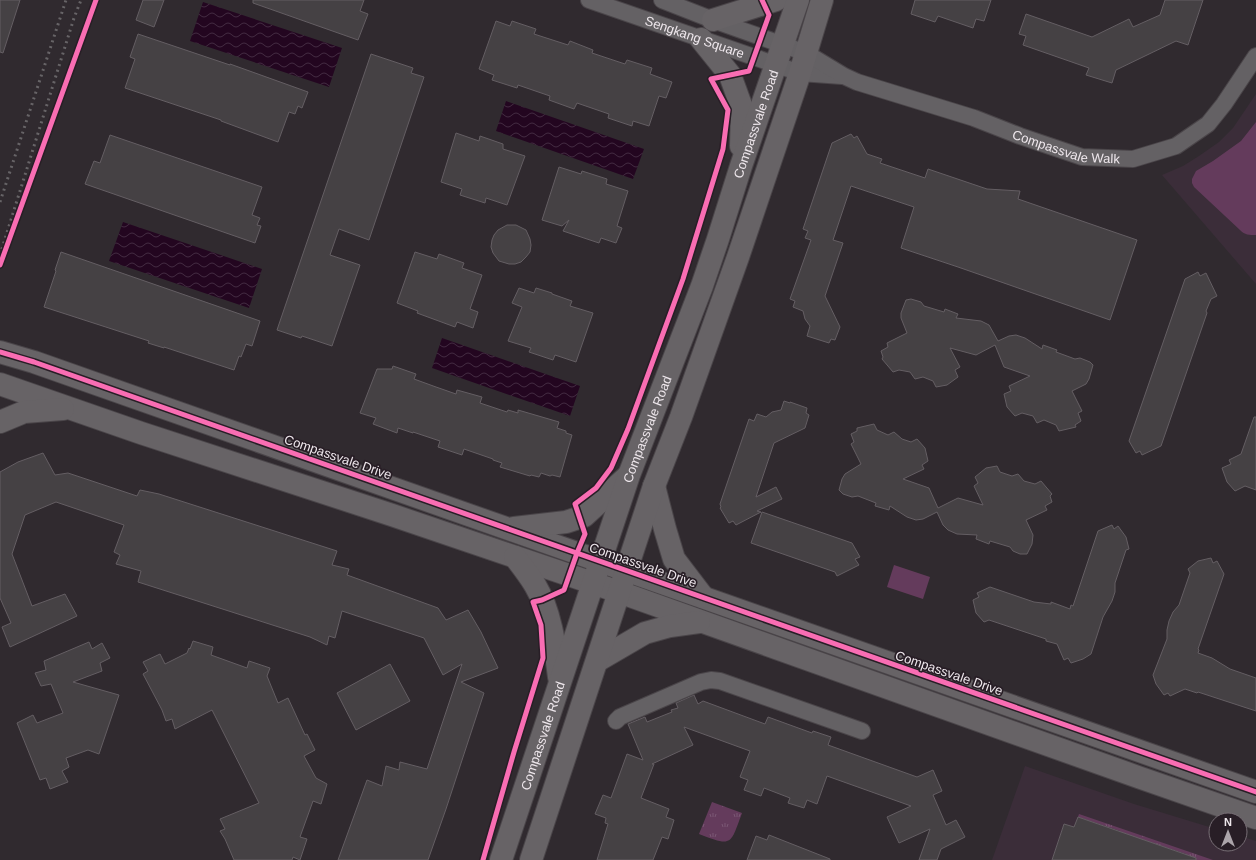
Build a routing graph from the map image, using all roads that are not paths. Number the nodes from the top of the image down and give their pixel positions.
1 (589, 0) edge
2 (662, 0) edge
3 (776, 0) edge
4 (798, 0) edge
5 (822, 0) edge
6 (713, 20) junction
7 (701, 39) junction
8 (806, 53) junction
9 (780, 55) junction
10 (1256, 56) edge
11 (800, 73) junction
12 (844, 76) junction
13 (741, 166) junction
14 (0, 352) edge
15 (0, 384) edge
16 (72, 409) junction
17 (0, 422) edge
18 (630, 475) junction
19 (654, 486) junction
20 (509, 529) junction
21 (515, 557) junction
22 (600, 561) junction
23 (626, 570) junction
24 (593, 583) junction
25 (619, 592) junction
26 (703, 598) junction
27 (702, 622) junction
28 (597, 661) junction
29 (560, 682) junction
30 (616, 721) dead end
31 (862, 731) dead end
32 (1256, 792) edge
33 (1256, 818) edge
34 (501, 860) edge
35 (531, 860) edge

1 - 7 street, Sengkang Square
2 - 6 street, Sengkang Square
3 - 6 street
4 - 9 street, Compassvale Road
5 - 8 street, Compassvale Road
6 - 9 street, Sengkang Square
7 - 9 street, Sengkang Square
7 - 13 street
8 - 9 street, Sengkang Square
8 - 11 street, Compassvale Road
8 - 12 street, Compassvale Walk
9 - 11 street, Sengkang Square
9 - 13 street, Compassvale Road
10 - 12 street, Compassvale Walk
11 - 12 street, Compassvale Walk
11 - 19 street, Compassvale Road
13 - 18 street, Compassvale Road
14 - 20 street, Compassvale Drive
15 - 16 street
16 - 17 street
16 - 21 street
18 - 20 street
18 - 22 street, Compassvale Road
19 - 23 street, Compassvale Road
19 - 26 street
20 - 22 street, Compassvale Drive
21 - 24 street
21 - 29 street
22 - 23 street, Compassvale Drive
22 - 24 street, Compassvale Road
23 - 25 street, Compassvale Road
23 - 26 street, Compassvale Drive
24 - 25 street
24 - 29 street, Compassvale Road
25 - 27 street
25 - 28 street, Compassvale Road
26 - 32 street, Compassvale Drive
27 - 28 street
27 - 33 street
28 - 35 street, Compassvale Road
29 - 34 street, Compassvale Road
30 - 31 street

